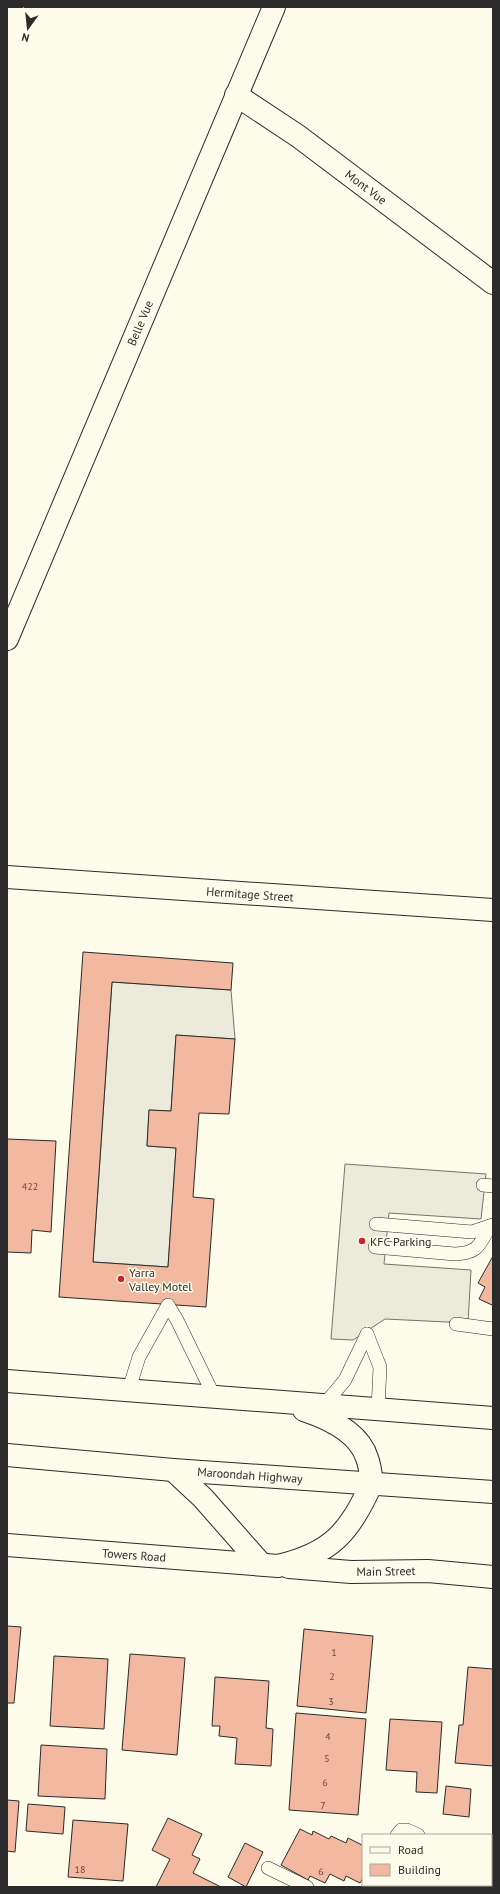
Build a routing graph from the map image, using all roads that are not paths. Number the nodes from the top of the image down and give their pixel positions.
1 (274, 7) edge
2 (236, 95) junction
3 (493, 283) edge
4 (7, 639) edge
5 (7, 877) edge
6 (493, 910) edge
7 (376, 1224) dead end
8 (492, 1225) edge
9 (375, 1247) dead end
10 (456, 1324) dead end
11 (493, 1329) edge
12 (7, 1381) edge
13 (129, 1389) junction
14 (214, 1396) junction
15 (284, 1402) junction
16 (324, 1405) junction
17 (378, 1409) junction
18 (493, 1418) edge
19 (7, 1455) edge
20 (173, 1470) junction
21 (372, 1483) junction
22 (493, 1492) edge
23 (7, 1545) edge
24 (270, 1565) junction
25 (493, 1578) edge
26 (398, 1834) edge
27 (416, 1834) edge
28 (268, 1868) dead end
29 (307, 1887) edge

1 - 2 main road, Belle Vue
2 - 3 main road, Mont Vue
2 - 4 main road, Belle Vue
5 - 6 main road, Hermitage Street
7 - 8 lane
8 - 9 lane
10 - 11 lane
12 - 13 main road
13 - 14 main road
13 - 14 lane
14 - 15 main road
15 - 16 main road
15 - 21 main road
16 - 17 main road
16 - 17 lane
17 - 18 main road
19 - 20 main road, Maroondah Highway
20 - 21 main road, Maroondah Highway
20 - 24 main road
21 - 22 main road, Maroondah Highway
21 - 24 main road
23 - 24 main road, Towers Road
24 - 25 main road, Main Street
26 - 27 lane
28 - 29 lane

